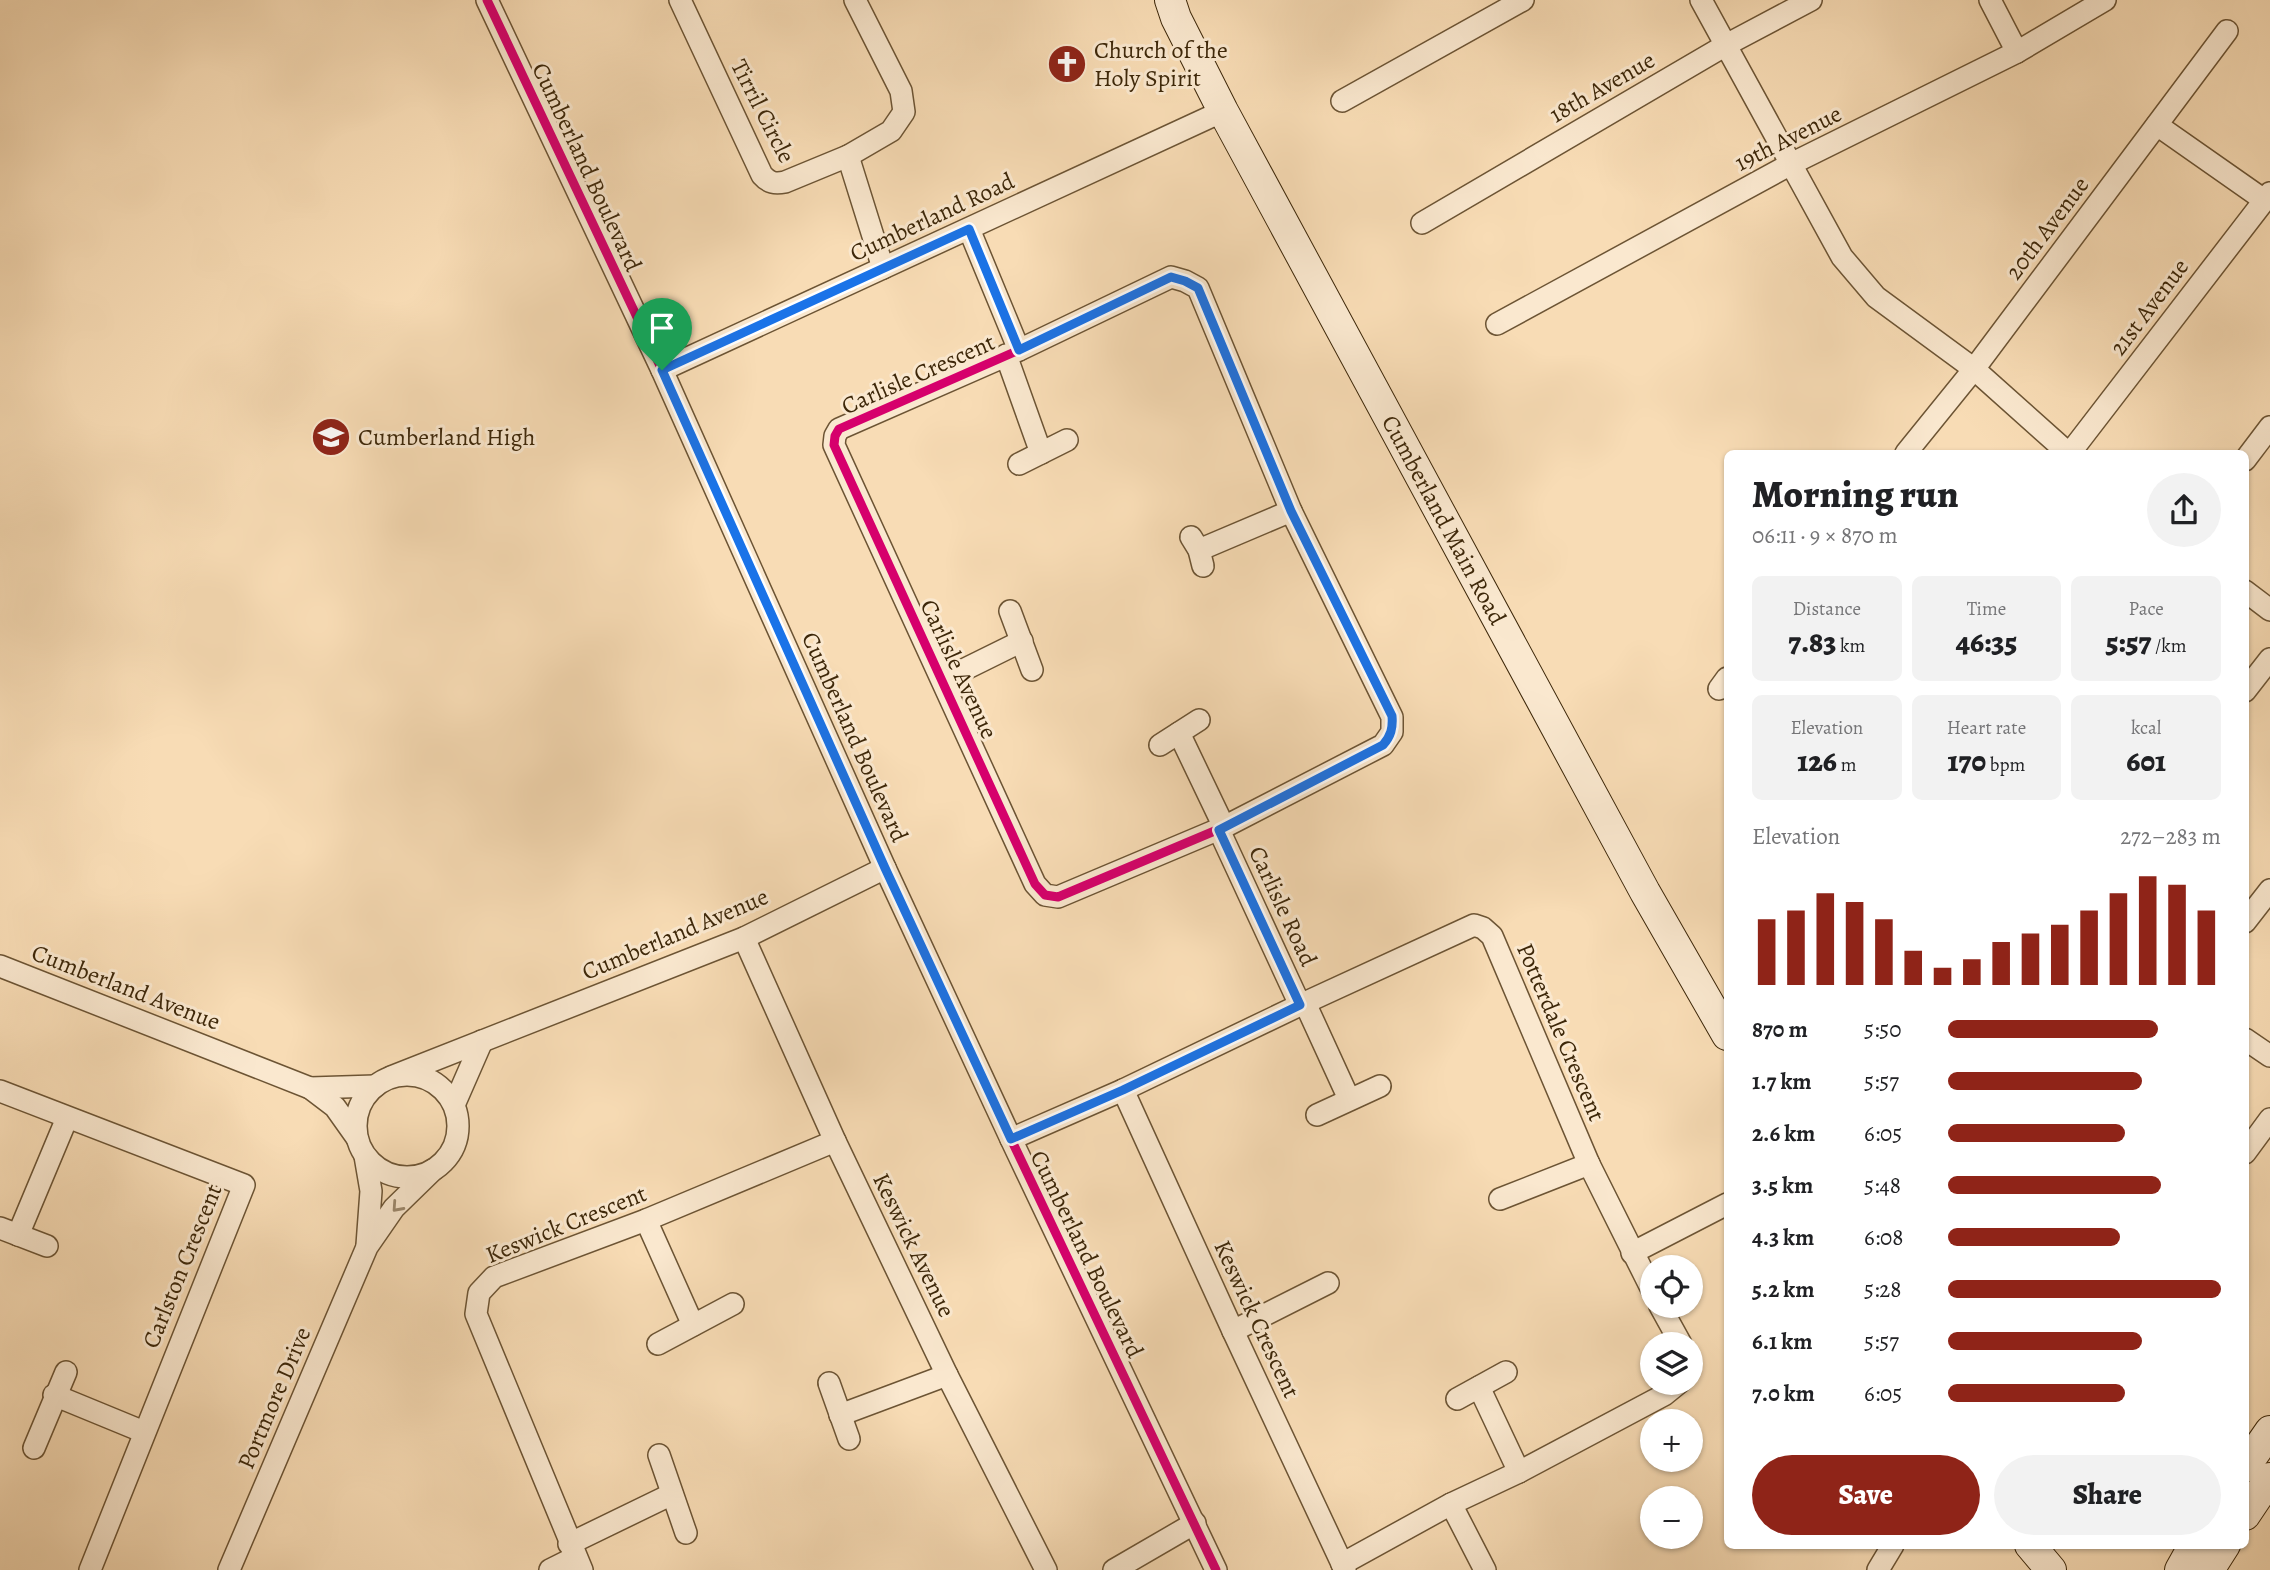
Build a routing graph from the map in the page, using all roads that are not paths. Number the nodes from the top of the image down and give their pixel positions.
1 (487, 0) edge
2 (680, 0) edge
3 (855, 0) edge
4 (1170, 0) edge
5 (1524, 0) edge
6 (1701, 0) edge
7 (1811, 0) edge
8 (1990, 0) edge
9 (2105, 0) edge
10 (2227, 31) dead end
11 (1726, 45) junction
12 (2017, 52) junction
13 (1342, 102) dead end
14 (1223, 111) junction
15 (2157, 125) junction
16 (848, 156) junction
17 (1791, 164) junction
18 (2267, 196) edge
19 (1422, 223) dead end
20 (969, 229) junction
21 (883, 268) junction
22 (1497, 324) dead end
23 (1012, 353) junction
24 (1974, 369) junction
25 (662, 370) junction
26 (2270, 427) edge
27 (1067, 440) dead end
28 (834, 445) joint
29 (1908, 450) edge
30 (2066, 450) edge
31 (2071, 450) edge
32 (1041, 453) junction
33 (2249, 455) edge
34 (1019, 464) dead end
35 (1291, 511) junction
36 (1198, 551) dead end
37 (2249, 594) edge
38 (2270, 610) edge
39 (1010, 611) dead end
40 (1022, 641) junction
41 (2270, 659) edge
42 (1032, 670) dead end
43 (943, 680) junction
44 (2249, 686) edge
45 (1199, 720) dead end
46 (1179, 733) junction
47 (1160, 745) dead end
48 (1222, 829) junction
49 (885, 868) junction
50 (2270, 890) edge
51 (1058, 897) joint
52 (2249, 917) edge
53 (744, 938) junction
54 (0, 966) edge
55 (1302, 1004) junction
56 (1724, 1030) edge
57 (482, 1041) junction
58 (2249, 1042) edge
59 (2270, 1056) edge
60 (383, 1082) junction
61 (1380, 1086) dead end
62 (310, 1088) junction
63 (1123, 1090) junction
64 (0, 1091) edge
65 (1349, 1100) junction
66 (454, 1105) junction
67 (1317, 1115) dead end
68 (67, 1118) junction
69 (2270, 1119) edge
70 (1011, 1139) junction
71 (835, 1141) junction
72 (361, 1147) junction
73 (2249, 1148) edge
74 (1589, 1164) junction
75 (433, 1170) junction
76 (1500, 1199) dead end
77 (1724, 1206) edge
78 (646, 1220) junction
79 (9, 1232) edge
80 (47, 1246) dead end
81 (367, 1247) junction
82 (1632, 1253) junction
83 (1640, 1268) edge
84 (1328, 1283) dead end
85 (733, 1304) dead end
86 (693, 1325) junction
87 (1233, 1331) junction
88 (658, 1344) dead end
89 (66, 1372) dead end
90 (1506, 1372) dead end
91 (947, 1375) junction
92 (829, 1383) dead end
93 (1479, 1387) junction
94 (54, 1395) junction
95 (1664, 1395) edge
96 (1457, 1399) dead end
97 (840, 1415) junction
98 (2270, 1431) edge
99 (144, 1432) junction
100 (849, 1439) dead end
101 (34, 1448) dead end
102 (659, 1455) dead end
103 (2249, 1461) edge
104 (1519, 1472) junction
105 (2270, 1478) edge
106 (673, 1494) junction
107 (1451, 1504) junction
108 (2249, 1509) edge
109 (1195, 1522) junction
110 (686, 1533) dead end
111 (1891, 1549) edge
112 (2216, 1549) edge
113 (576, 1557) edge
114 (2188, 1562) edge
115 (1344, 1567) edge
116 (90, 1570) edge
117 (229, 1570) edge
118 (550, 1570) edge
119 (1046, 1570) edge
120 (1114, 1570) edge
121 (1216, 1570) edge
122 (1485, 1570) edge
123 (1878, 1570) edge

1 - 25 street, Cumberland Boulevard
2 - 16 street, Tirril Circle
3 - 16 street, Tirril Circle
4 - 14 street, Cumberland Main Road
5 - 13 street
6 - 11 street
7 - 11 street, 18th Avenue
8 - 12 street
9 - 12 street, 19th Avenue
10 - 15 street, 20th Avenue
11 - 17 street
11 - 19 street, 18th Avenue
12 - 17 street, 19th Avenue
14 - 20 street, Cumberland Road
14 - 56 street, Cumberland Main Road
15 - 18 street
15 - 24 street, 20th Avenue
16 - 21 street
17 - 22 street, 19th Avenue
17 - 24 street
18 - 31 street, 21st Avenue
20 - 21 street, Cumberland Road
20 - 23 street
21 - 25 street, Cumberland Road
23 - 28 street, Carlisle Crescent
23 - 32 street
23 - 35 street, Carlisle Crescent
24 - 29 street, 20th Avenue
24 - 30 street
25 - 49 street, Cumberland Boulevard
26 - 33 street
27 - 32 street
28 - 43 street, Carlisle Avenue
32 - 34 street
35 - 36 street
35 - 48 street, Carlisle Crescent
37 - 38 street
39 - 40 street
40 - 42 street
40 - 43 street
41 - 44 street
43 - 51 street, Carlisle Avenue
45 - 46 street
46 - 47 street
46 - 48 street, Carlisle Road
48 - 51 street, Carlisle Crescent
48 - 55 street, Carlisle Road
49 - 53 street, Cumberland Avenue
49 - 70 street, Cumberland Boulevard
50 - 52 street
53 - 57 street, Cumberland Avenue
53 - 71 street, Keswick Avenue
54 - 62 street, Cumberland Avenue
55 - 63 street, Potterdale Crescent
55 - 65 street, Carlisle Road
55 - 74 street, Potterdale Crescent
57 - 60 street, Cumberland Avenue
57 - 66 street
58 - 59 street
60 - 62 street, Cumberland Avenue
60 - 66 street
60 - 72 street
61 - 65 street
62 - 72 street, Cumberland Avenue
63 - 70 street, Potterdale Crescent
63 - 87 street, Keswick Crescent
64 - 68 street, Carlston Crescent
65 - 67 street
66 - 75 street
68 - 79 street
68 - 99 street, Carlston Crescent
69 - 73 street
70 - 109 street, Cumberland Boulevard
71 - 78 street, Keswick Crescent
71 - 91 street, Keswick Avenue
72 - 75 street
72 - 81 street, Portmore Drive
74 - 76 street
74 - 82 street, Potterdale Crescent
75 -> 81 street, Portmore Drive
77 - 82 street
78 - 86 street
78 - 113 street, Keswick Crescent
79 - 80 street
81 - 117 street, Portmore Drive
82 - 83 street, Potterdale Crescent
84 - 87 street
85 - 86 street
86 - 88 street
87 - 115 street, Keswick Crescent
89 - 94 street
90 - 93 street
91 - 97 street
91 - 119 street, Keswick Avenue
92 - 97 street
93 - 96 street
93 - 104 street
94 - 99 street
94 - 101 street
95 - 104 street
97 - 100 street
98 - 103 street
99 - 116 street, Carlston Crescent
102 - 106 street
104 - 107 street
105 - 108 street
106 - 110 street
106 - 113 street
107 - 115 street
107 - 122 street
109 - 120 street
109 - 121 street, Cumberland Boulevard
111 - 123 street
112 - 114 street
113 - 118 street

